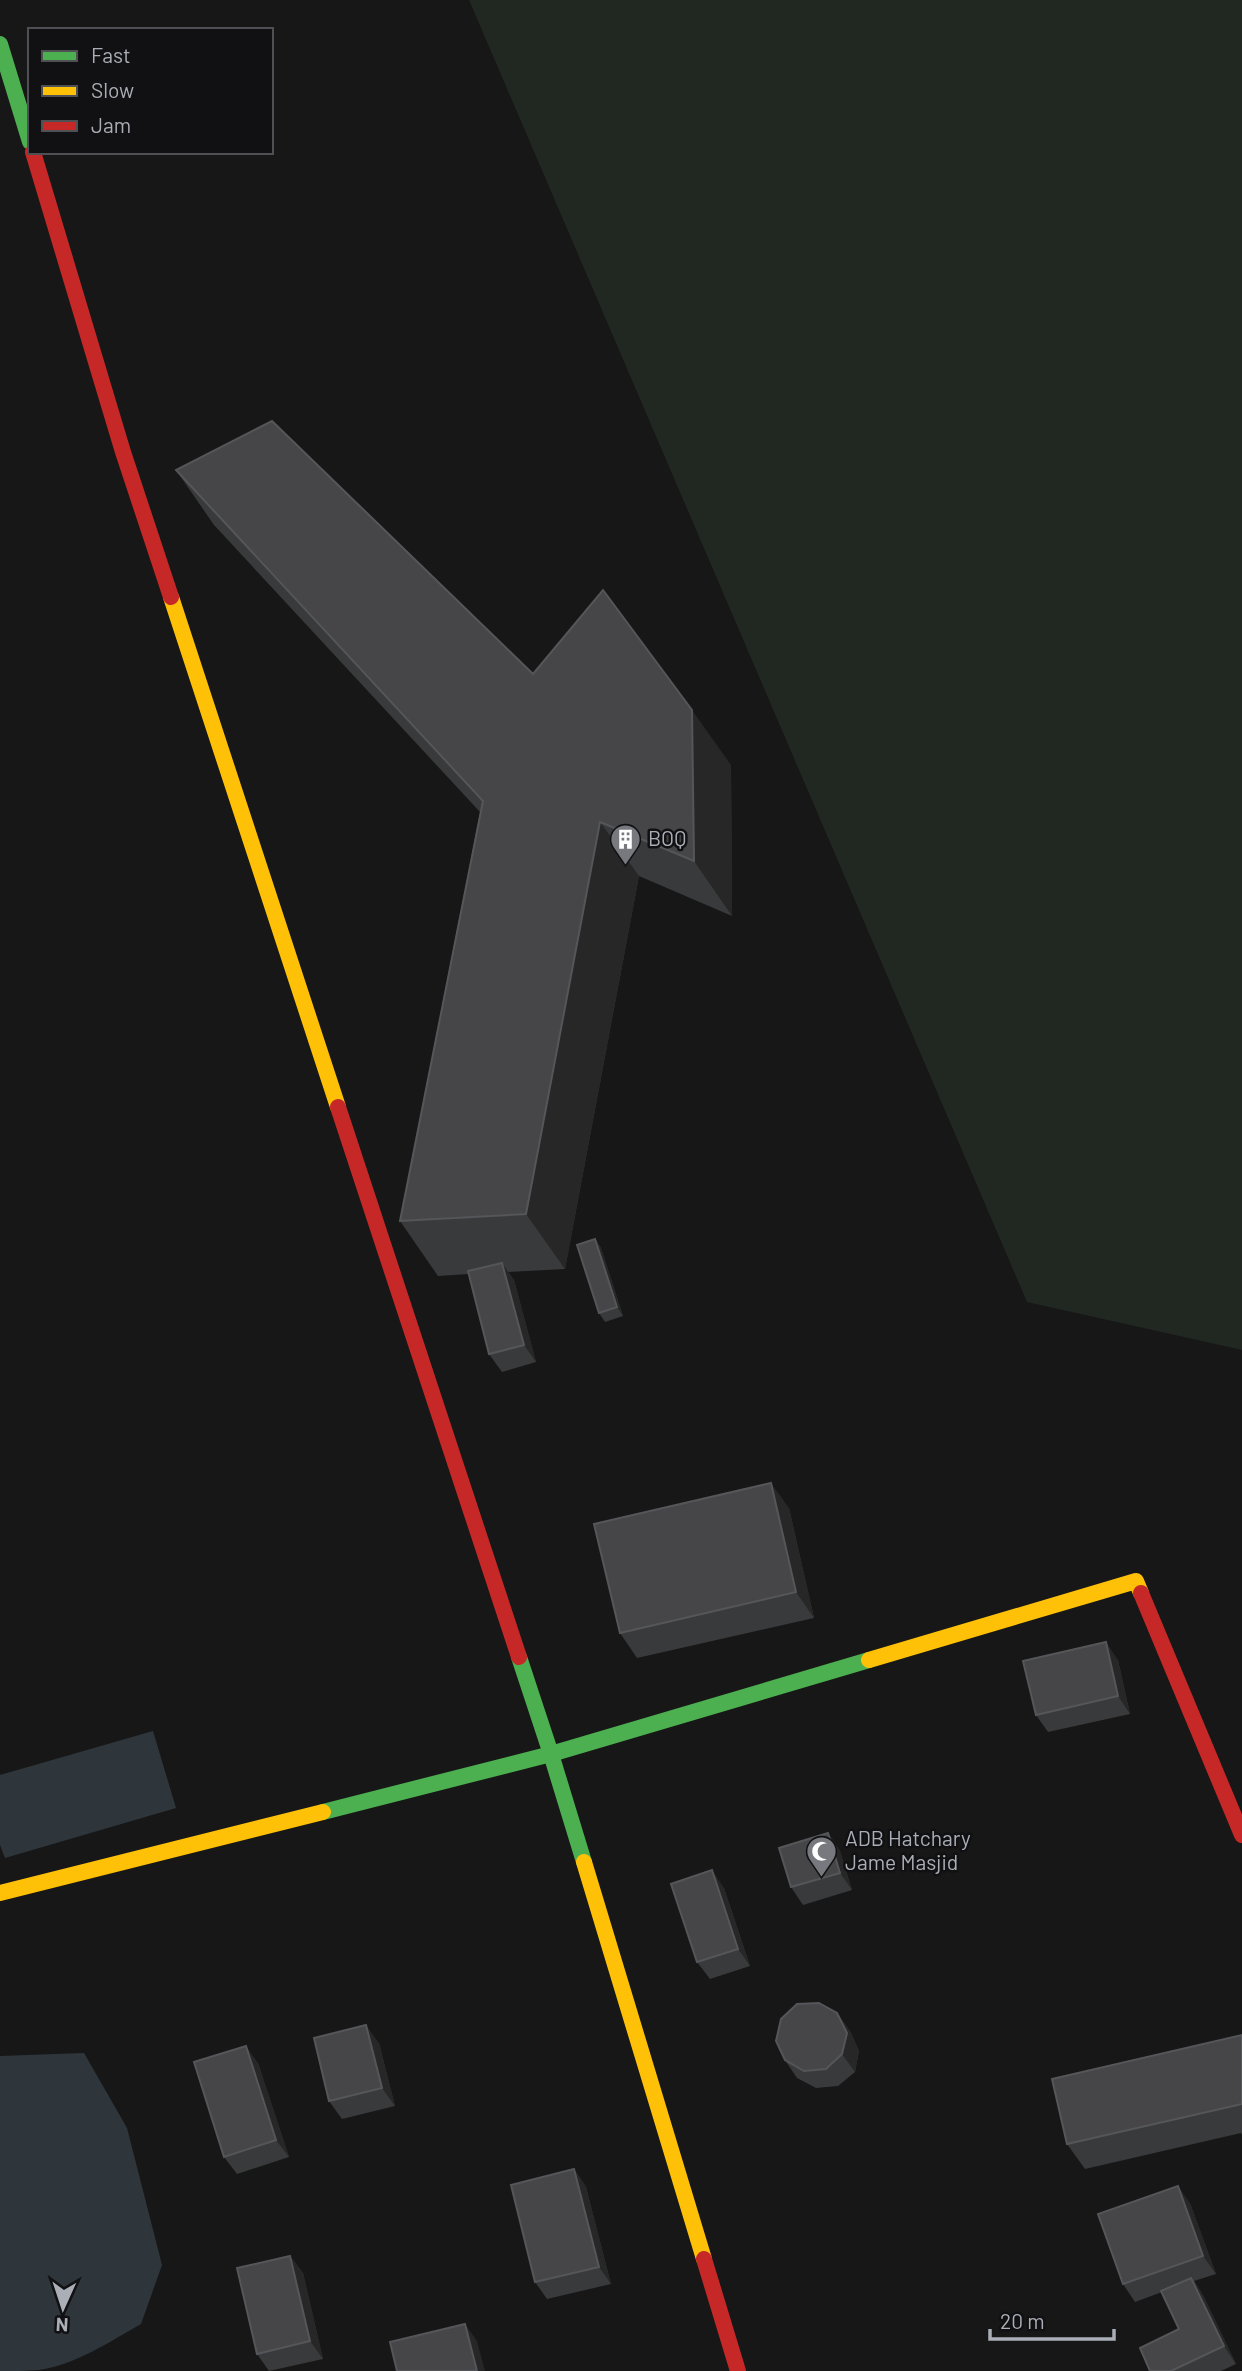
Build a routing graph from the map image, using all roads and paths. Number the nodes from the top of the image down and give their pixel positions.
1 (0, 44) edge
2 (28, 135) edge
3 (34, 154) edge
4 (551, 1754) junction
5 (1242, 1835) edge
6 (0, 1893) edge
7 (737, 2371) edge

1 - 2 street
3 - 4 street
4 - 5 street
4 - 6 street
4 - 7 street

